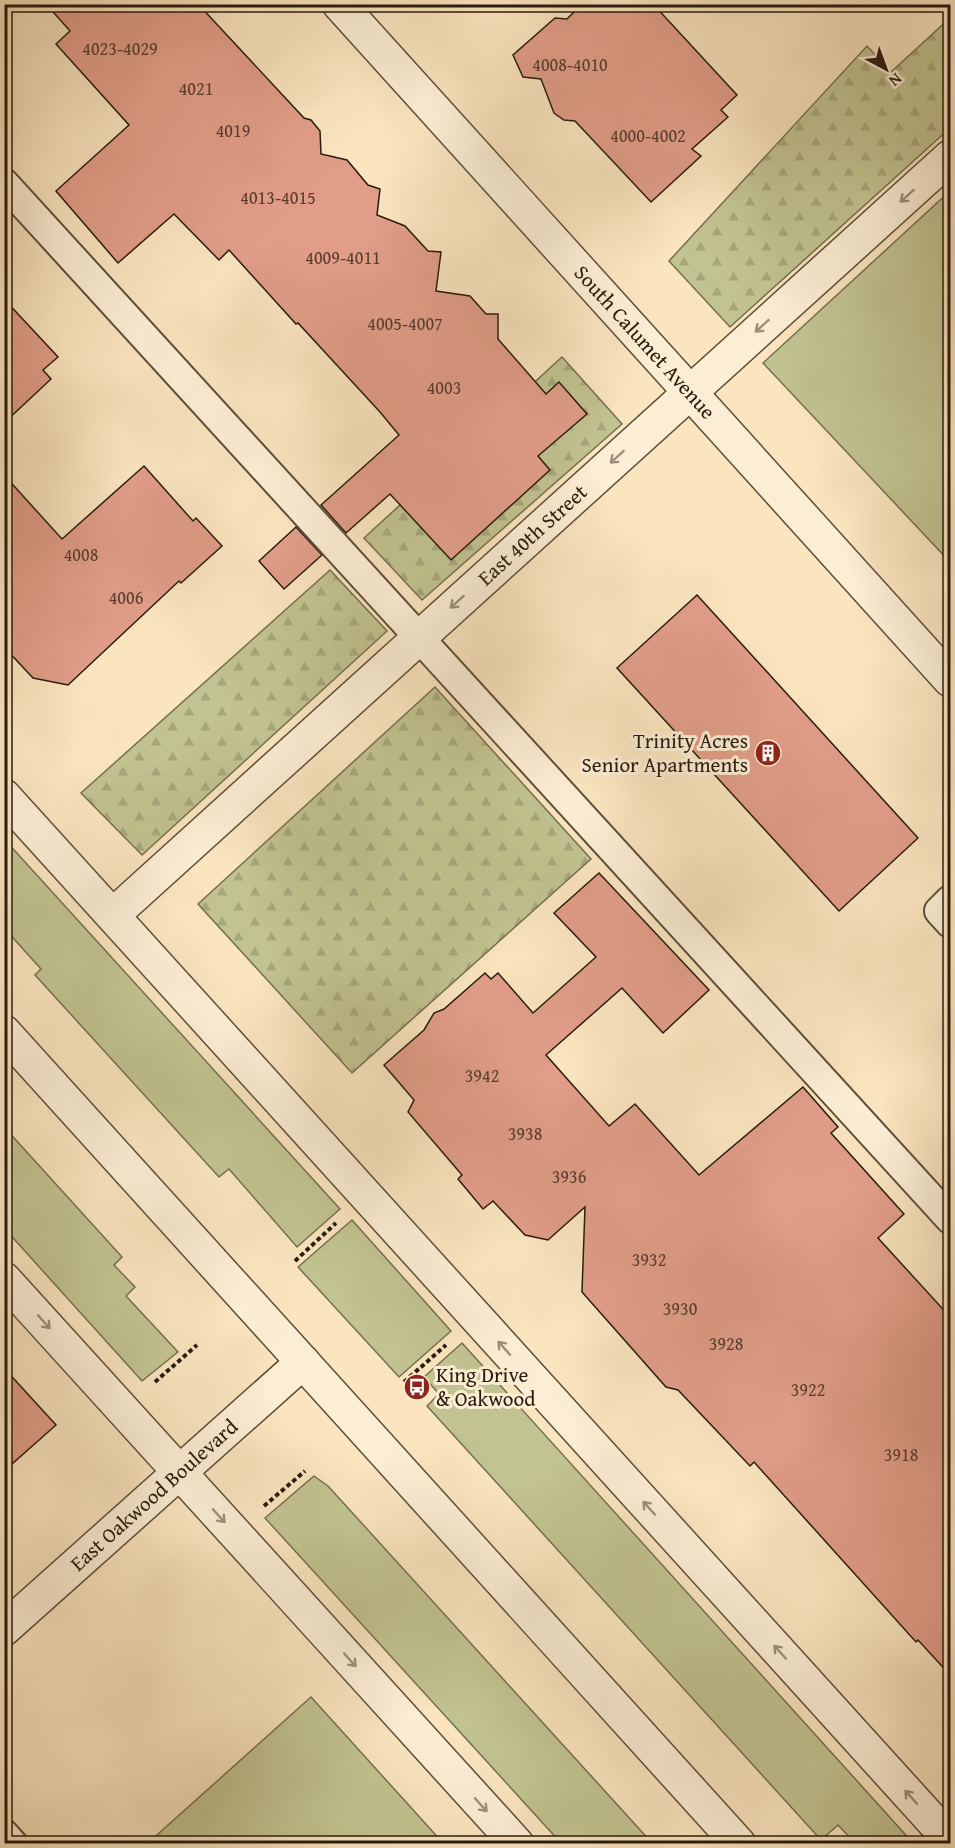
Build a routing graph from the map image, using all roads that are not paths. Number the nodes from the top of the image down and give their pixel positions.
1 (339, 4) edge
2 (951, 157) edge
3 (4, 183) edge
4 (690, 392) junction
5 (418, 637) junction
6 (951, 680) edge
7 (4, 796) edge
8 (951, 900) edge
9 (113, 915) junction
10 (951, 923) edge
11 (4, 1032) edge
12 (951, 1219) edge
13 (4, 1279) edge
14 (303, 1362) junction
15 (180, 1473) junction
16 (4, 1629) edge
17 (4, 1834) edge
18 (951, 1840) edge
19 (13, 1844) edge
20 (517, 1844) edge
21 (739, 1844) edge

1 - 4 street, South Calumet Avenue
2 -> 4 street, East 40th Street
3 - 5 lane
4 -> 5 street, East 40th Street
4 - 6 street, South Calumet Avenue
5 - 9 street, East 40th Street
5 - 12 lane
7 - 9 street
8 - 10 lane
18 -> 9 street
11 - 14 street
13 -> 15 street
14 - 15 street, East Oakwood Boulevard
14 - 21 street
15 - 16 street, East Oakwood Boulevard
15 -> 20 street
17 - 19 lane

